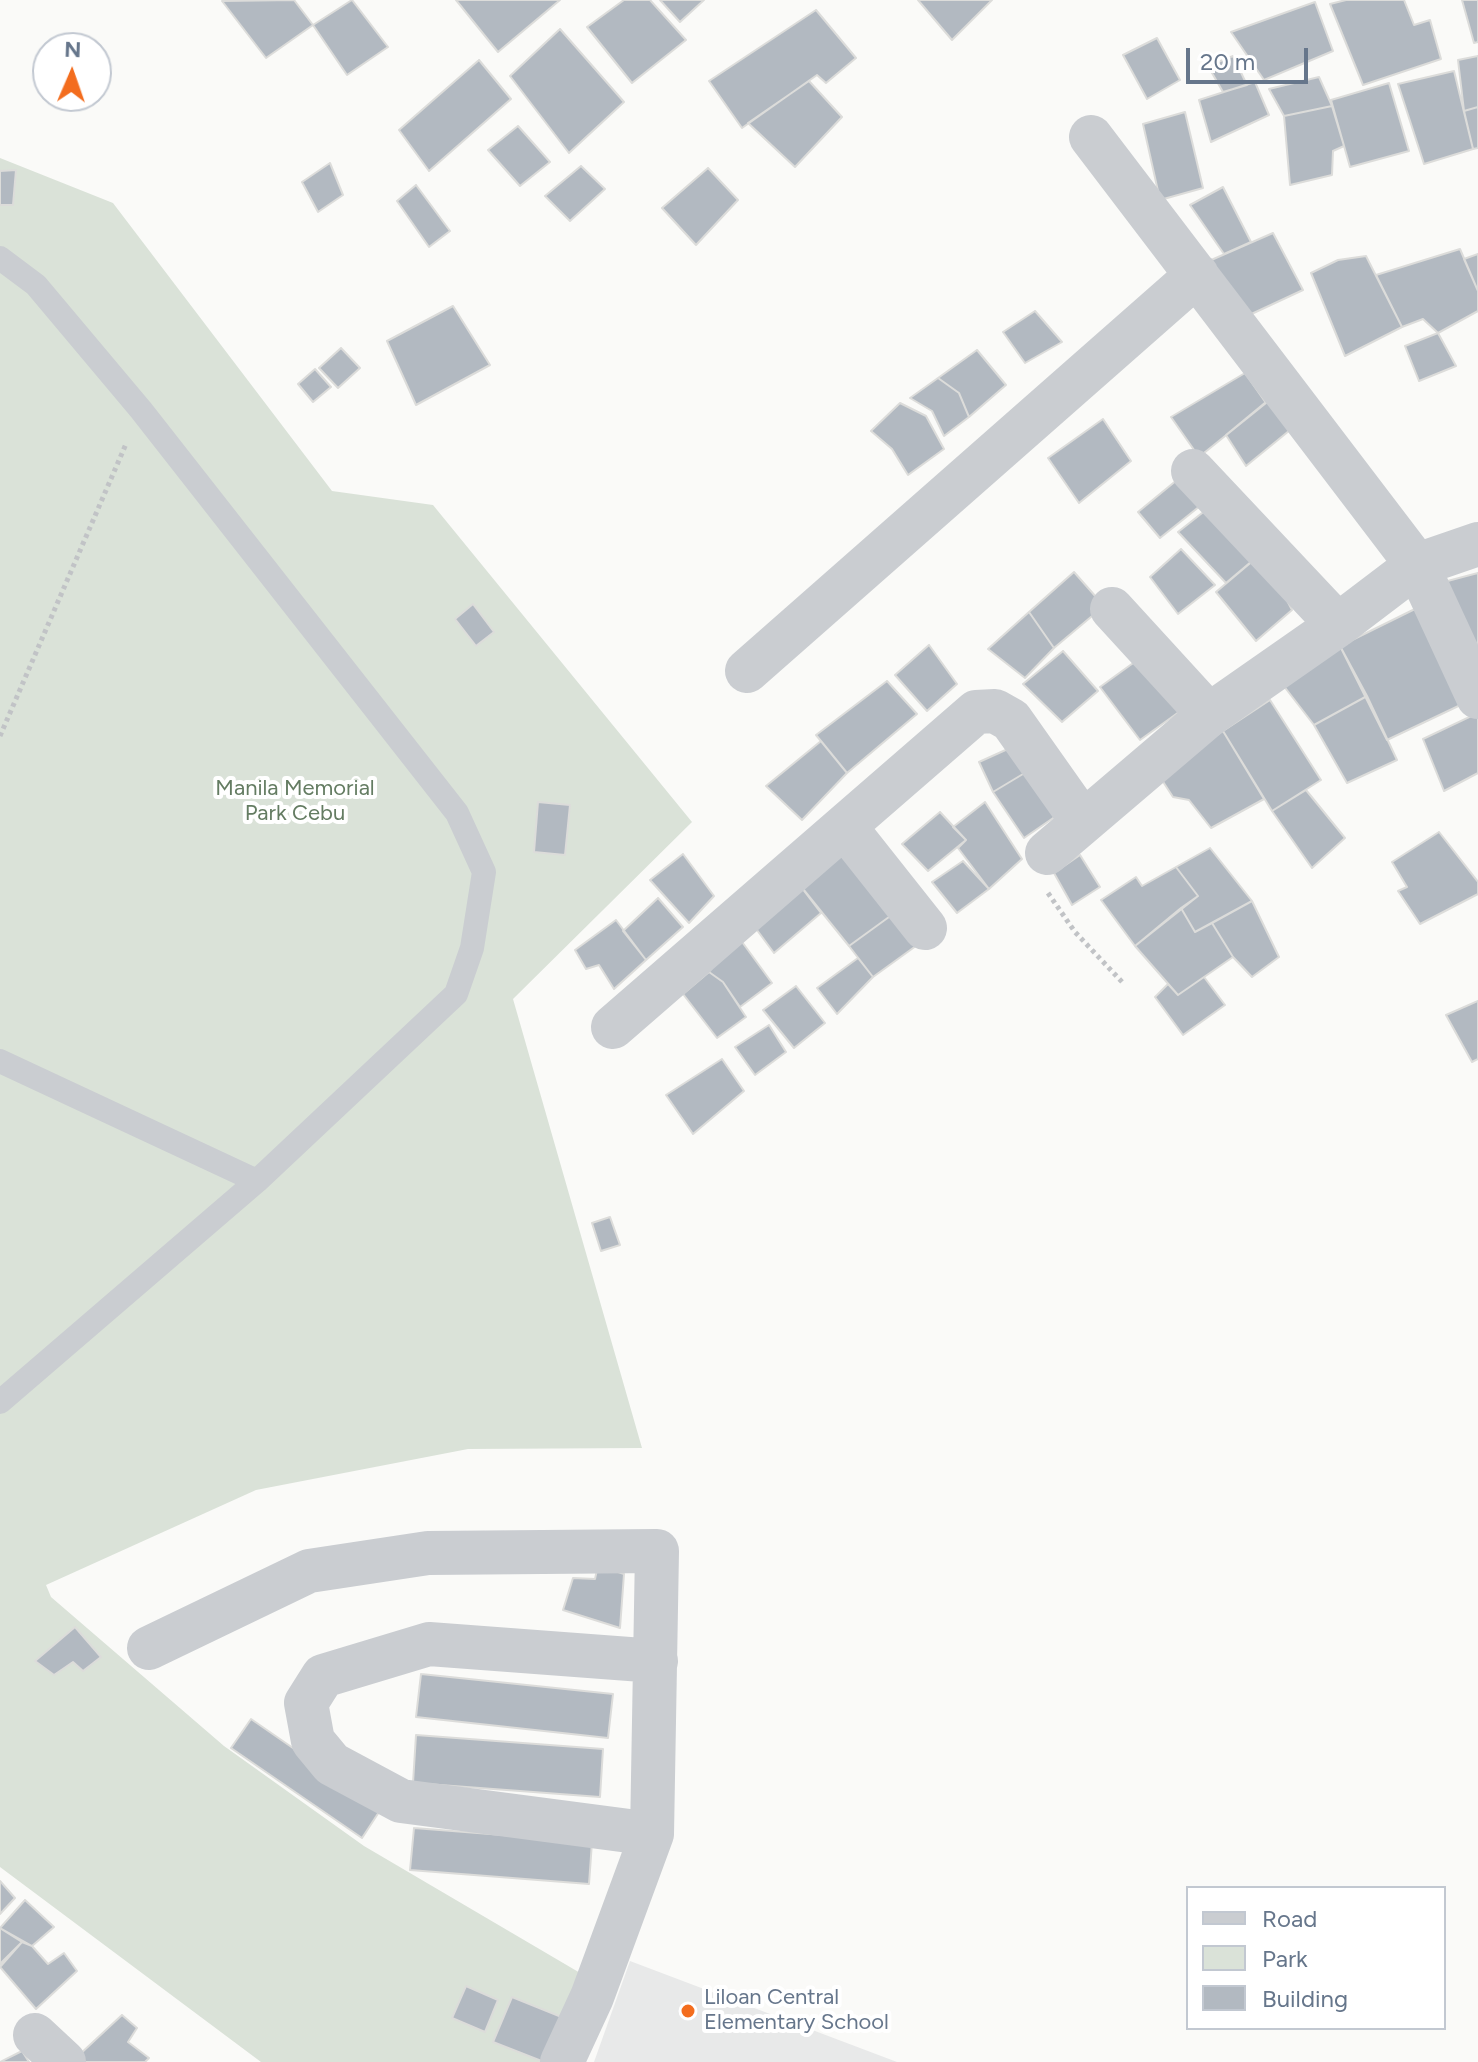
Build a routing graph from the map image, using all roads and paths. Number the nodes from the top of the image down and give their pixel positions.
1 (1091, 137) dead end
2 (0, 258) edge
3 (1197, 275) junction
4 (141, 410) junction
5 (1193, 471) dead end
6 (1478, 544) edge
7 (1417, 565) junction
8 (1112, 609) dead end
9 (1338, 625) junction
10 (747, 671) dead end
11 (1478, 697) edge
12 (1209, 715) junction
13 (0, 736) edge
14 (1083, 822) junction
15 (845, 827) junction
16 (1047, 853) joint
17 (925, 928) dead end
18 (1124, 984) dead end
19 (613, 1027) dead end
20 (0, 1061) edge
21 (257, 1181) junction
22 (0, 1402) edge
23 (149, 1648) dead end
24 (656, 1661) junction
25 (652, 1834) junction
26 (562, 2062) edge

1 - 3 street
2 - 4 lane
3 - 7 street
3 - 10 street
4 - 13 path
4 - 21 lane
5 - 9 street
6 - 7 street
7 - 9 street
7 - 11 street
8 - 12 street
9 - 12 street
12 - 14 street
14 - 15 street
14 - 16 street
15 - 17 street
15 - 19 street
16 - 18 path
20 - 21 lane
21 - 22 lane
23 - 24 street
24 - 25 street
24 - 25 street
25 - 26 street

